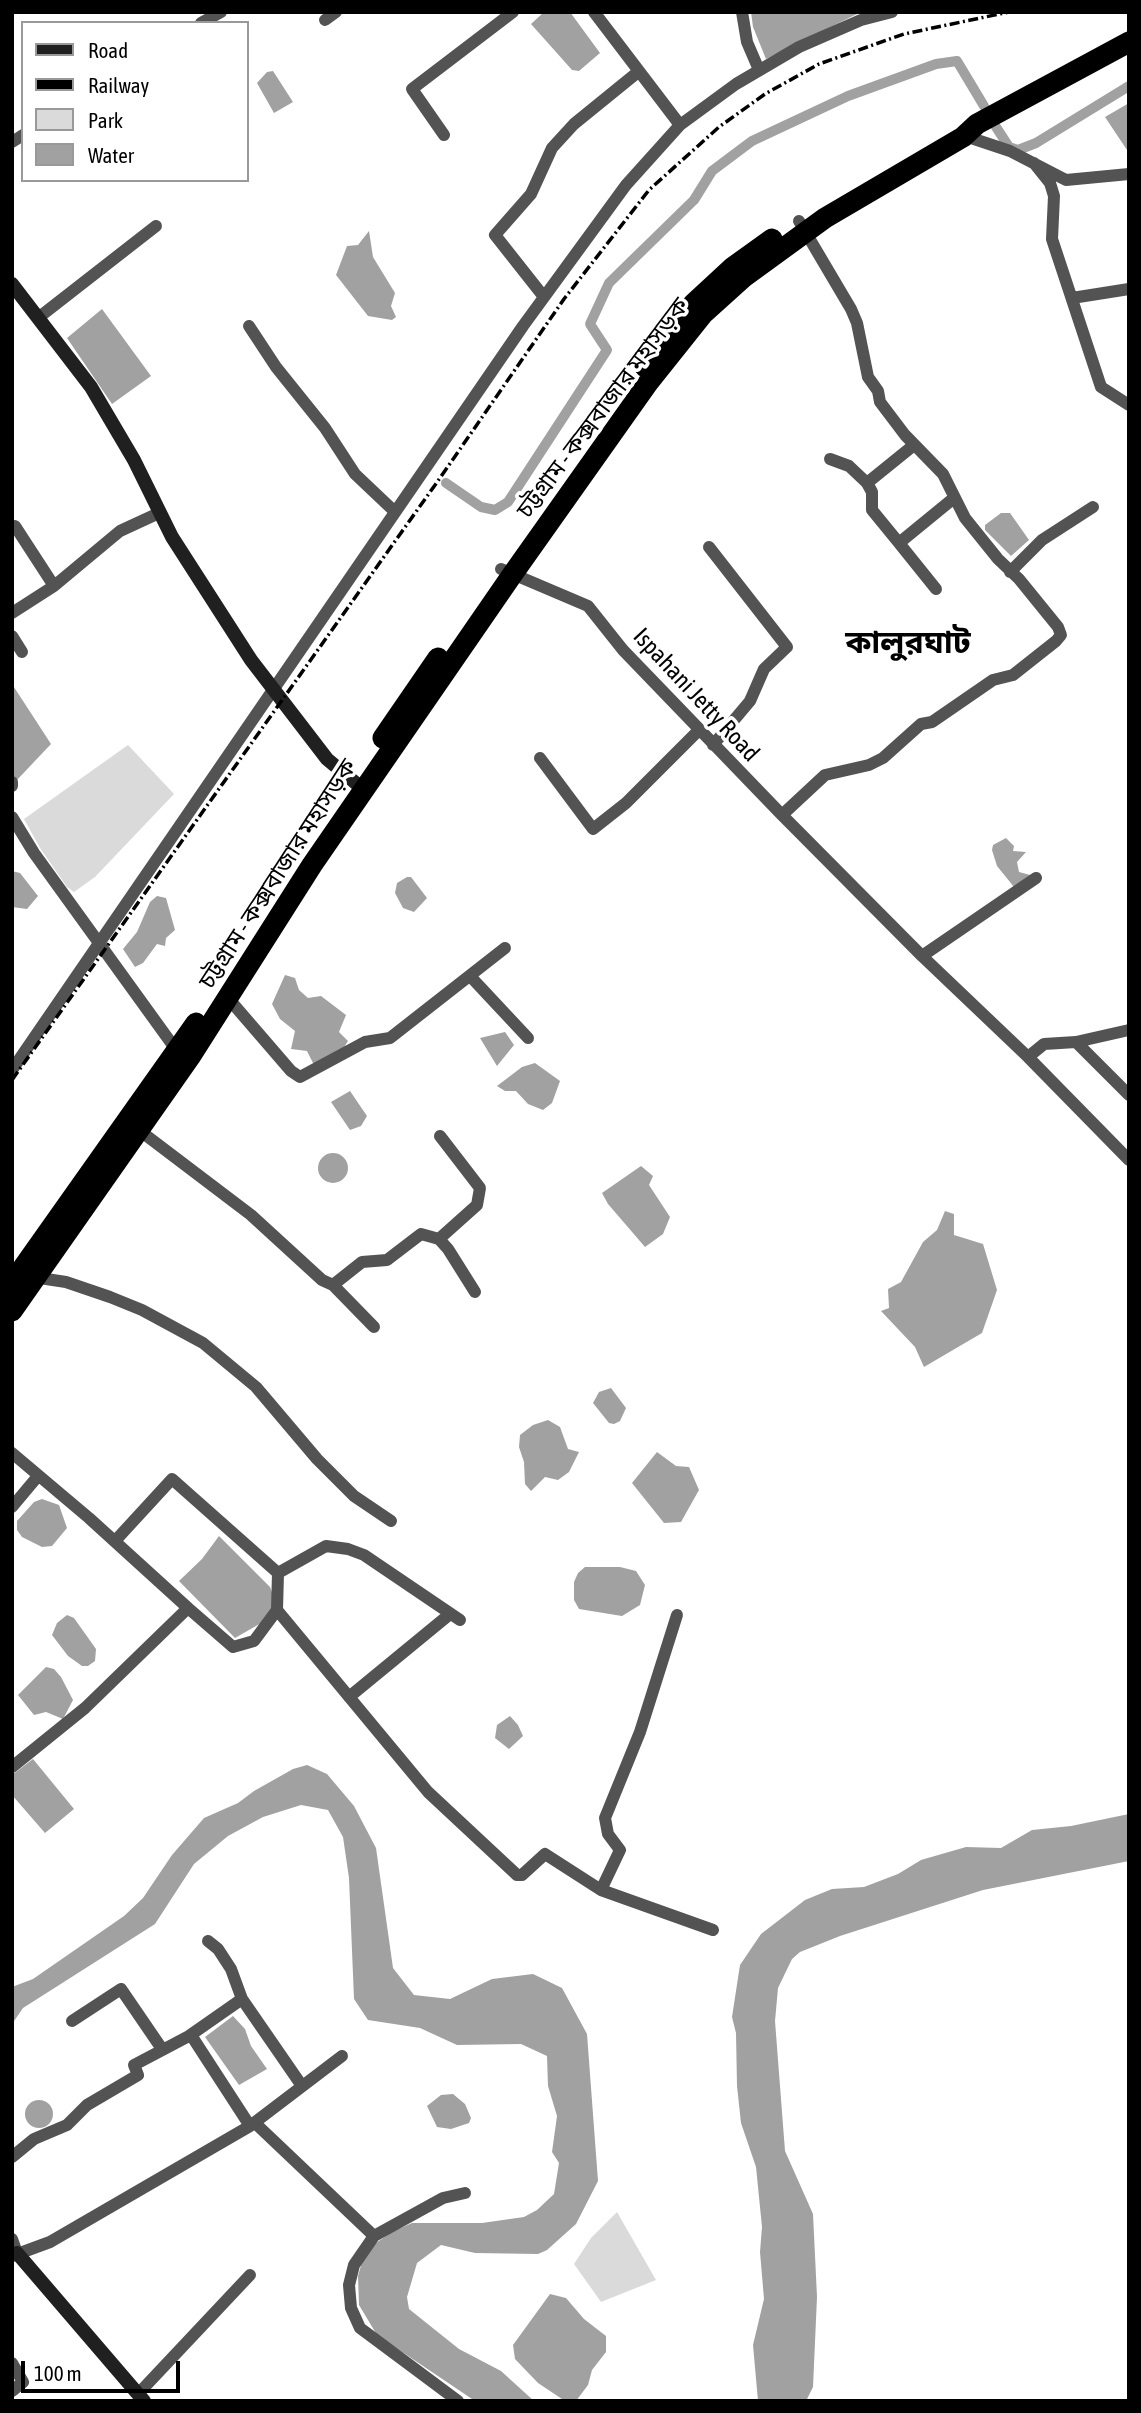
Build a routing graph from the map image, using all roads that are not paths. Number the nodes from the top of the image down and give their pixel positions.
1 (221, 12) edge
2 (513, 12) edge
3 (594, 12) edge
4 (742, 12) edge
5 (892, 12) edge
6 (205, 21) edge
7 (1129, 42) edge
8 (759, 70) junction
9 (638, 72) junction
10 (680, 125) junction
11 (966, 130) junction
12 (444, 135) dead end
13 (1034, 163) junction
14 (1129, 174) edge
15 (156, 226) dead end
16 (802, 227) junction
17 (12, 284) edge
18 (1129, 289) edge
19 (544, 297) junction
20 (1072, 298) junction
21 (38, 318) junction
22 (249, 326) dead end
23 (1129, 405) edge
24 (915, 445) junction
25 (830, 459) dead end
26 (867, 483) junction
27 (954, 498) junction
28 (1093, 507) dead end
29 (393, 510) junction
30 (159, 513) junction
31 (15, 526) dead end
32 (899, 543) junction
33 (709, 547) dead end
34 (506, 572) junction
35 (1010, 572) junction
36 (54, 586) junction
37 (936, 589) dead end
38 (12, 614) edge
39 (12, 636) edge
40 (22, 652) dead end
41 (274, 691) junction
42 (699, 730) junction
43 (713, 744) junction
44 (540, 758) dead end
45 (359, 787) junction
46 (782, 815) junction
47 (12, 817) edge
48 (1036, 877) dead end
49 (101, 943) junction
50 (505, 948) dead end
51 (922, 956) junction
52 (470, 976) junction
53 (228, 999) junction
54 (1129, 1030) edge
55 (528, 1038) dead end
56 (1076, 1042) junction
57 (177, 1051) junction
58 (1028, 1057) junction
59 (12, 1070) edge
60 (1129, 1095) edge
61 (133, 1126) junction
62 (440, 1136) dead end
63 (1129, 1160) edge
64 (439, 1239) junction
65 (20, 1278) edge
66 (333, 1285) junction
67 (475, 1292) dead end
68 (12, 1311) edge
69 (374, 1326) dead end
70 (12, 1453) edge
71 (38, 1476) junction
72 (12, 1507) edge
73 (391, 1521) dead end
74 (115, 1541) junction
75 (278, 1573) junction
76 (187, 1608) junction
77 (277, 1610) junction
78 (677, 1615) dead end
79 (349, 1697) junction
80 (12, 1766) edge
81 (601, 1890) junction
82 (713, 1930) dead end
83 (208, 1941) dead end
84 (242, 1999) junction
85 (72, 2021) dead end
86 (191, 2035) junction
87 (162, 2049) junction
88 (342, 2056) dead end
89 (302, 2086) junction
90 (252, 2124) junction
91 (12, 2157) edge
92 (465, 2193) dead end
93 (374, 2236) junction
94 (14, 2250) edge
95 (250, 2275) dead end
96 (12, 2363) edge
97 (12, 2391) edge
98 (141, 2398) edge
99 (458, 2401) edge

1 - 6 street
2 - 12 street
3 - 9 street
4 - 8 street
5 - 8 street
7 - 11 highway, চট্টগ্রাম - কক্সবাজার মহাসড়ক
8 - 10 street
9 - 10 street
9 - 19 street
10 - 19 street
11 - 13 street
11 - 16 highway, চট্টগ্রাম - কক্সবাজার মহাসড়ক
13 - 14 street
13 - 20 street
15 - 21 street
16 - 24 street
16 - 34 highway, চট্টগ্রাম - কক্সবাজার মহাসড়ক
17 - 21 street
18 - 20 street
19 - 29 street
20 - 23 street
21 - 30 street
22 - 29 street
24 - 26 street
24 - 27 street
25 - 26 street
26 - 32 street
27 - 32 street
27 - 35 street
28 - 35 street
29 - 41 street
30 - 36 street
30 - 41 street
31 - 36 street
32 - 37 street
33 - 43 street
34 - 42 street, Ispahani Jetty Road
34 - 45 highway, চট্টগ্রাম - কক্সবাজার মহাসড়ক
35 - 46 street
36 - 38 street
39 - 40 street
41 - 45 street
41 - 49 street
42 - 43 street, Ispahani Jetty Road
42 - 44 street
43 - 46 street, Ispahani Jetty Road
45 - 53 highway, চট্টগ্রাম - কক্সবাজার মহাসড়ক
45 - 57 highway, চট্টগ্রাম - কক্সবাজার মহাসড়ক
46 - 51 street, Ispahani Jetty Road
47 - 49 street
48 - 51 street
49 - 57 street
49 - 59 street
50 - 52 street
51 - 58 street, Ispahani Jetty Road
52 - 53 street
52 - 55 street
53 - 61 highway, চট্টগ্রাম - কক্সবাজার মহাসড়ক
54 - 56 street
56 - 58 street
56 - 60 street
57 - 61 highway, চট্টগ্রাম - কক্সবাজার মহাসড়ক
58 - 63 street, Ispahani Jetty Road
61 - 65 highway, চট্টগ্রাম - কক্সবাজার মহাসড়ক
61 - 66 street
62 - 64 street
64 - 66 street
64 - 67 street
65 - 68 highway, চট্টগ্রাম - কক্সবাজার মহাসড়ক
65 - 73 street
66 - 69 street
70 - 71 street
71 - 72 street
71 - 74 street
74 - 75 street
74 - 76 street
75 - 77 street
75 - 79 street
76 - 77 street
76 - 80 street
77 - 79 street
78 - 81 street
79 - 81 street
81 - 82 street
83 - 84 street
84 - 86 street
84 - 89 street
85 - 87 street
86 - 87 street
86 - 90 street
87 - 91 street
88 - 89 street
89 - 90 street
90 - 93 street
90 - 94 street
92 - 93 street
93 - 99 street
94 - 98 street
95 - 98 street
96 - 97 street

